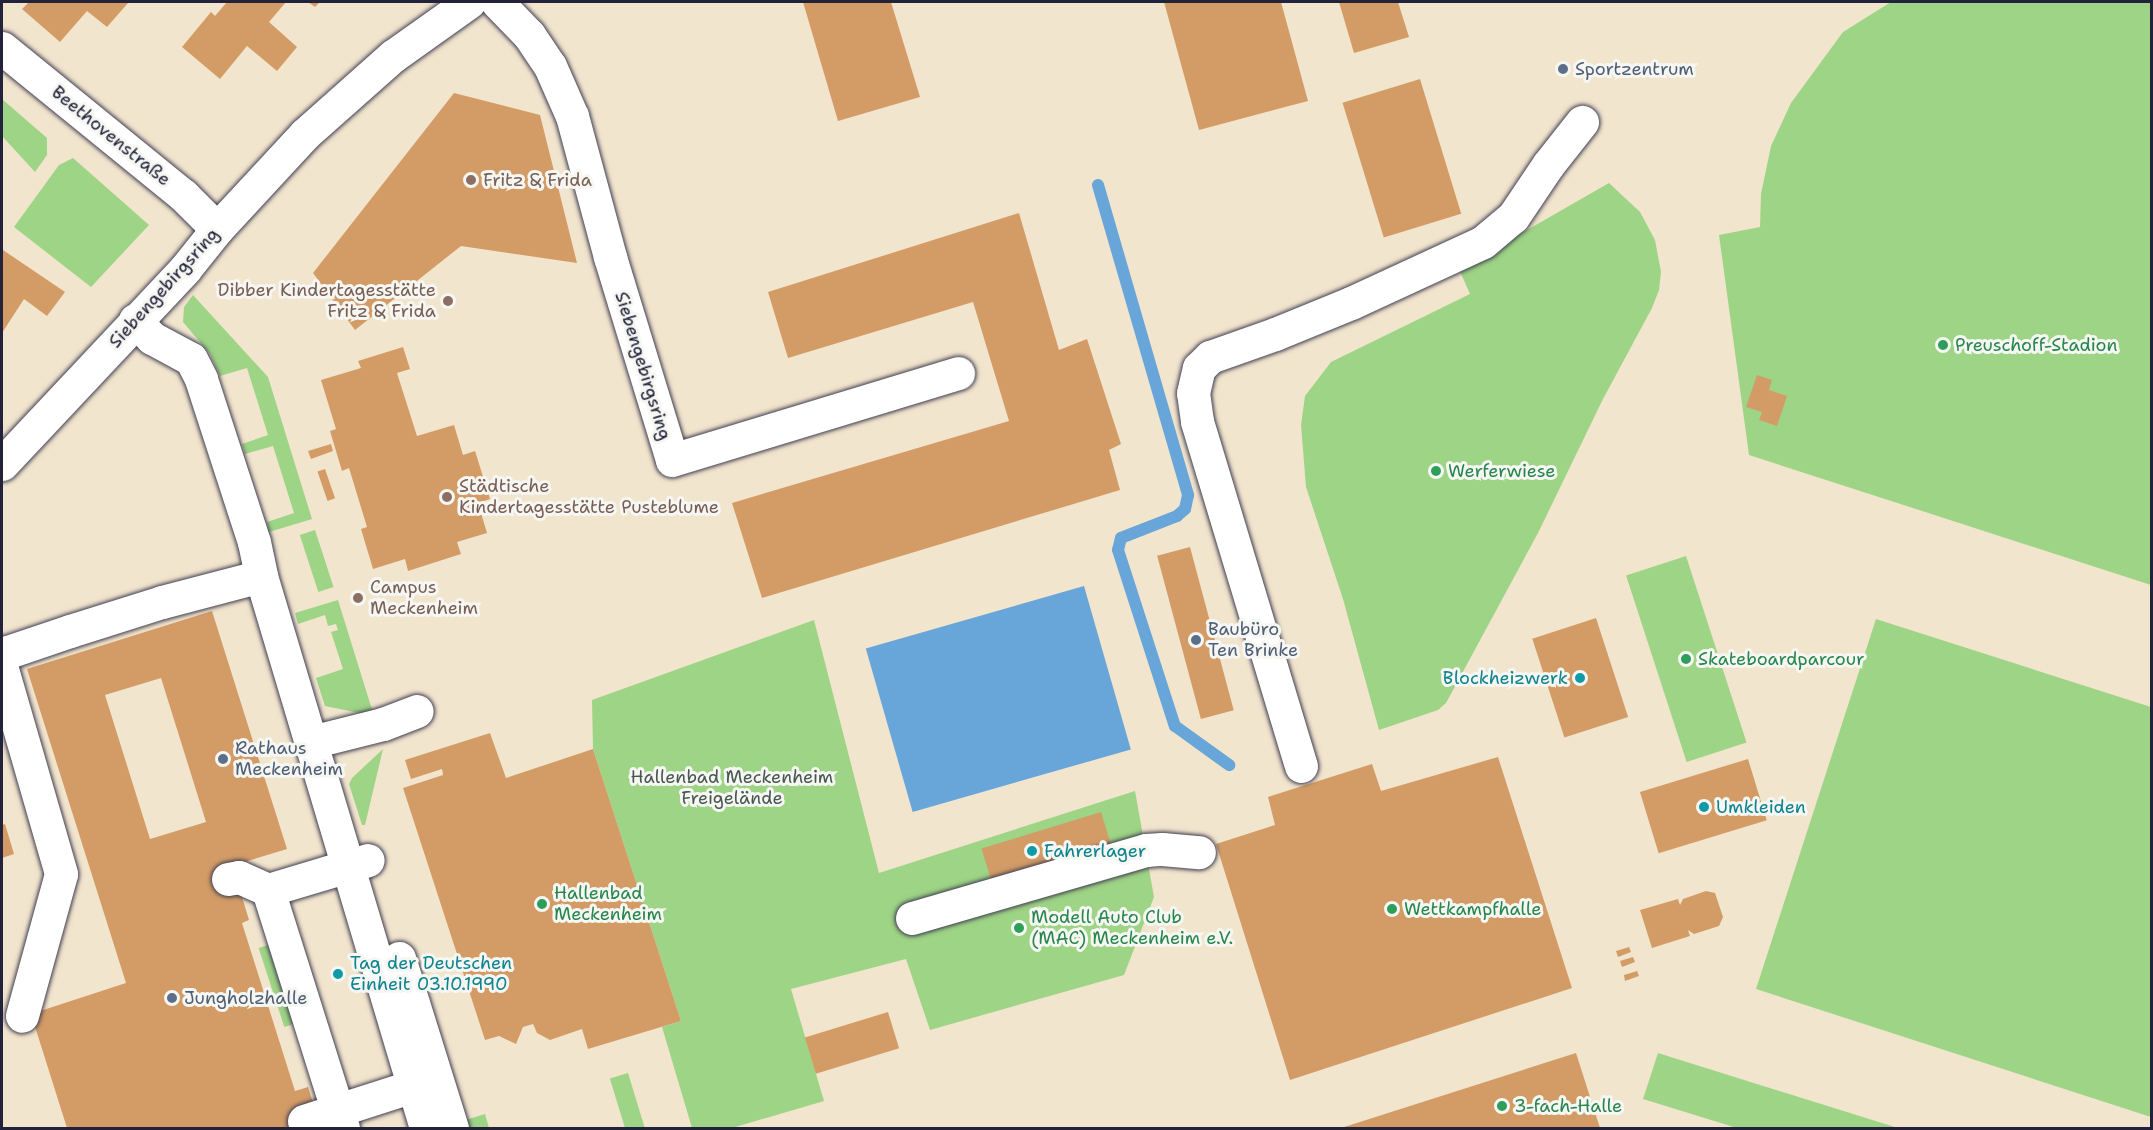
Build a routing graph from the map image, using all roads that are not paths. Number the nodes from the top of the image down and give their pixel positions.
1 (469, 2) edge
2 (497, 2) edge
3 (2, 48) edge
4 (1582, 122) dead end
5 (216, 229) junction
6 (135, 320) junction
7 (958, 373) dead end
8 (2, 464) edge
9 (261, 576) junction
10 (2, 661) edge
11 (2, 669) edge
12 (417, 711) dead end
13 (311, 742) junction
14 (1301, 766) dead end
15 (1199, 852) dead end
16 (357, 862) junction
17 (231, 890) dead end
18 (268, 891) junction
19 (912, 918) dead end
20 (22, 1016) dead end
21 (425, 1082) junction
22 (340, 1120) edge
23 (304, 1121) dead end
24 (426, 1128) edge
25 (452, 1128) edge

1 - 5 street, Siebengebirgsring
2 - 7 street, Siebengebirgsring
3 - 5 street, Beethovenstraße
4 - 14 street
5 - 6 street, Siebengebirgsring
6 - 8 street, Siebengebirgsring
6 - 9 street
9 - 10 street
9 - 13 street
11 - 20 street
12 - 13 street
13 - 16 street
15 - 19 street
16 - 18 street
16 - 21 street
17 - 18 street
18 - 22 street
21 - 22 street
21 - 24 street
21 - 25 street
22 - 23 street

